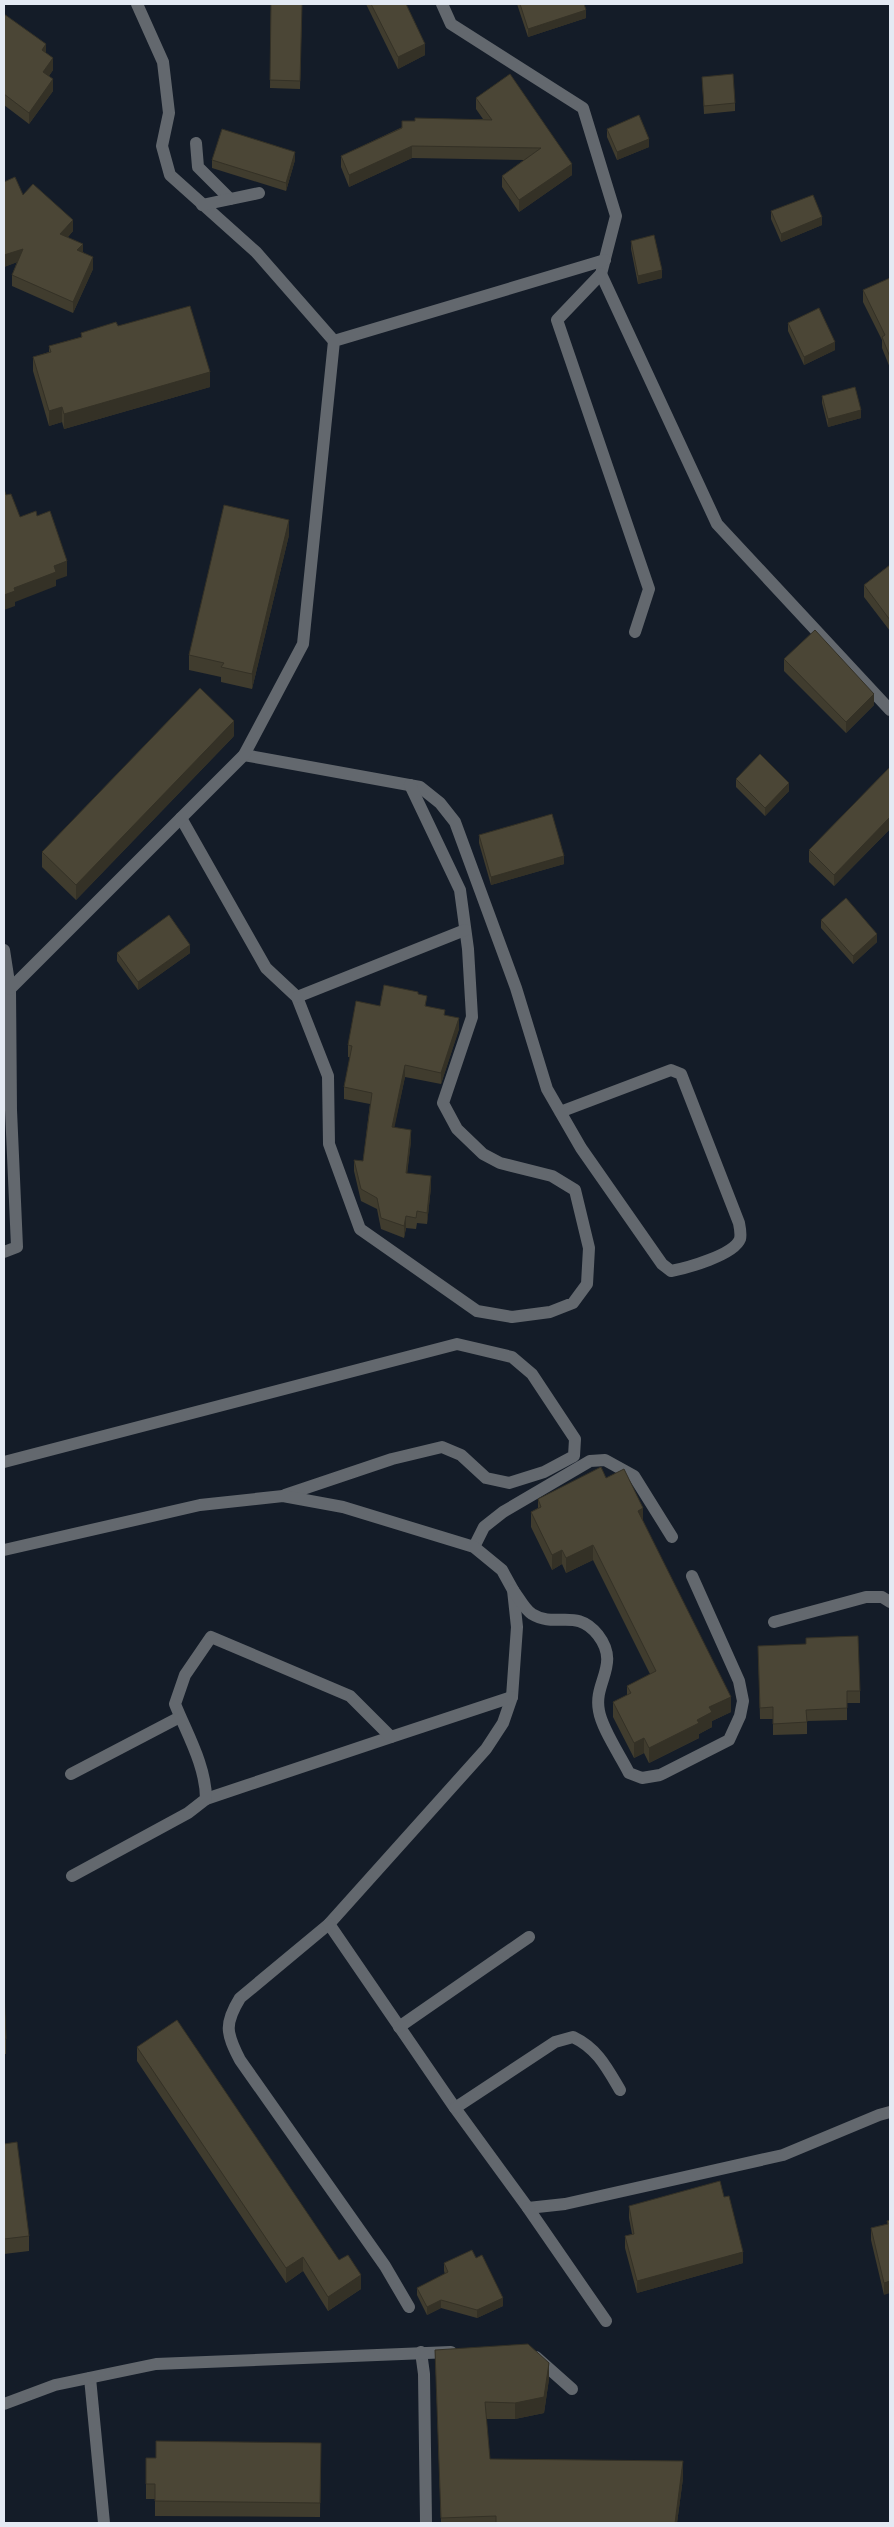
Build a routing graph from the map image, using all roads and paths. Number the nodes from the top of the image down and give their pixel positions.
1 (138, 4) edge
2 (442, 4) edge
3 (196, 143) dead end
4 (259, 193) dead end
5 (230, 199) junction
6 (202, 205) junction
7 (605, 260) junction
8 (601, 274) junction
9 (334, 341) junction
10 (635, 632) dead end
11 (890, 710) edge
12 (244, 755) junction
13 (410, 785) junction
14 (181, 818) junction
15 (465, 930) junction
16 (4, 950) edge
17 (10, 989) junction
18 (297, 997) junction
19 (560, 1112) junction
20 (4, 1252) edge
21 (4, 1462) edge
22 (283, 1496) junction
23 (672, 1537) dead end
24 (474, 1547) junction
25 (4, 1550) edge
26 (692, 1576) dead end
27 (513, 1590) junction
28 (890, 1602) edge
29 (774, 1622) dead end
30 (512, 1696) junction
31 (180, 1717) junction
32 (391, 1737) junction
33 (71, 1774) dead end
34 (206, 1799) junction
35 (72, 1876) dead end
36 (329, 1924) junction
37 (529, 1937) dead end
38 (399, 2027) junction
39 (620, 2090) dead end
40 (455, 2108) junction
41 (890, 2112) edge
42 (528, 2208) junction
43 (410, 2307) dead end
44 (606, 2321) dead end
45 (421, 2352) junction
46 (461, 2352) edge
47 (520, 2352) edge
48 (90, 2378) junction
49 (572, 2389) dead end
50 (4, 2404) edge
51 (104, 2523) edge
52 (426, 2523) edge

1 - 6 street
2 - 7 street
3 - 5 street
4 - 5 street
5 - 6 street
6 - 9 street
7 - 8 street
7 - 9 street
8 - 10 street
8 - 11 street
9 - 12 street
12 - 13 street
12 - 14 street
13 - 15 street
13 - 19 street
14 - 17 street
14 - 18 street
15 - 18 street
15 - 18 street
16 - 17 street
17 - 20 street
19 - 19 street
21 - 22 street
22 - 24 street
22 - 25 street
23 - 24 street
24 - 27 street
26 - 27 street
27 - 30 street
28 - 29 street
30 - 32 street
30 - 36 street
31 - 32 street
31 - 33 street
31 - 34 street
32 - 34 street
34 - 35 street
36 - 38 street
36 - 43 street
37 - 38 street
38 - 40 street
39 - 40 street
40 - 42 street
41 - 42 street
42 - 44 street
45 - 46 street
45 - 48 street
45 - 52 street
47 - 49 street
48 - 50 street
48 - 51 street

